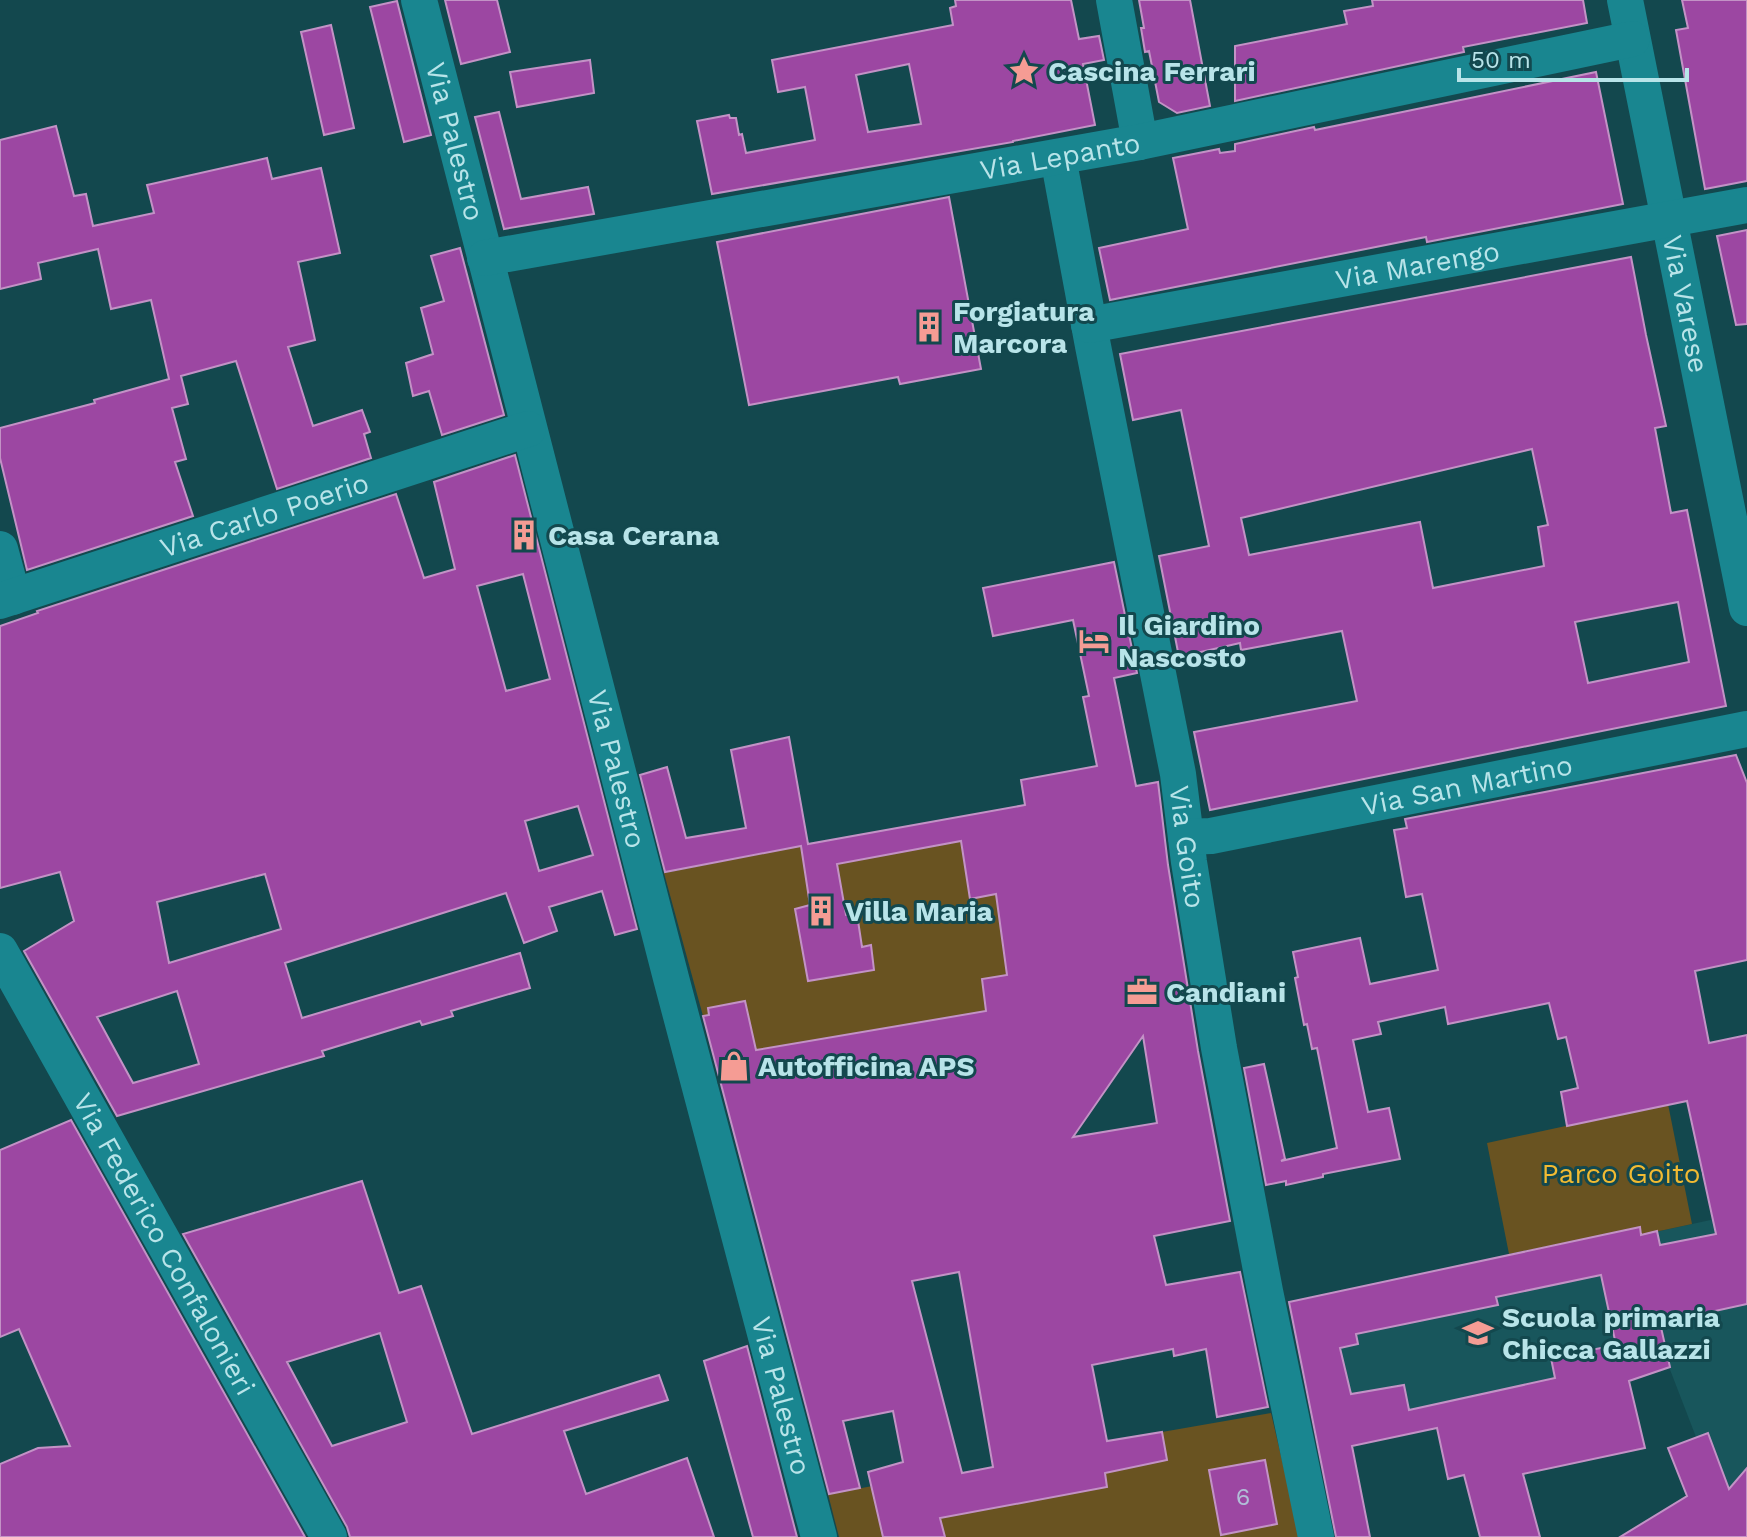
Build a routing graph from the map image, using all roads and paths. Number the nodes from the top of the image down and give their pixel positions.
1 (419, 0) edge
2 (1114, 0) edge
3 (1625, 0) edge
4 (1632, 39) junction
5 (1140, 142) junction
6 (1058, 157) junction
7 (1747, 205) edge
8 (1669, 220) junction
9 (485, 258) junction
10 (1089, 325) junction
11 (528, 429) junction
12 (0, 549) edge
13 (6, 599) edge
14 (1747, 608) edge
15 (1747, 729) edge
16 (1186, 837) junction
17 (0, 951) edge
18 (329, 1537) edge
19 (819, 1537) edge
20 (1316, 1537) edge

1 - 9 street, Via Palestro
2 - 5 street
3 - 4 street, Via Varese
4 - 5 street, Via Lepanto
4 - 8 street, Via Varese
5 - 6 street, Via Lepanto
6 - 9 street, Via Lepanto
6 - 10 street, Via Goito
7 - 8 street, Via Marengo
8 - 10 street, Via Marengo
8 - 14 street, Via Varese
9 - 11 street, Via Palestro
10 - 16 street, Via Goito
11 - 13 street, Via Carlo Poerio
11 - 19 street, Via Palestro
12 - 13 street
15 - 16 street, Via San Martino
16 - 20 street, Via Goito
17 - 18 street, Via Federico Confalonieri

